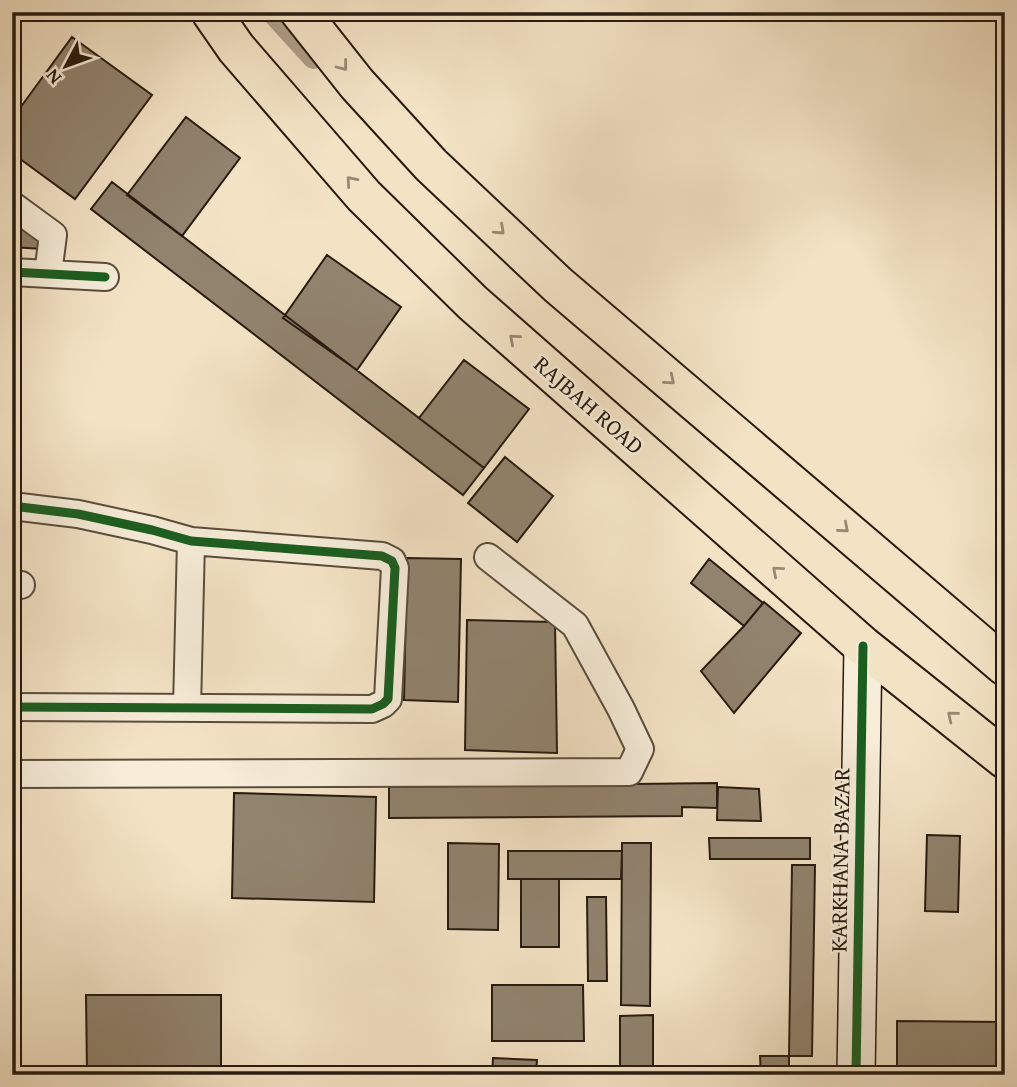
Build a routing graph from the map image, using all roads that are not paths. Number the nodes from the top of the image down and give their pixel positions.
1 (211, 12) edge
2 (300, 12) edge
3 (12, 205) edge
4 (12, 272) edge
5 (48, 274) junction
6 (105, 277) dead end
7 (12, 506) edge
8 (191, 541) junction
9 (488, 557) dead end
10 (863, 646) junction
11 (1005, 666) edge
12 (12, 707) edge
13 (187, 708) junction
14 (1005, 759) edge
15 (12, 774) edge
16 (856, 1075) edge

10 -> 1 main road, RAJBAH ROAD
2 -> 11 main road
3 - 5 street
4 - 5 street
5 - 6 street
7 - 8 street
8 - 13 street
8 - 13 street
9 - 15 street
14 -> 10 main road, RAJBAH ROAD
10 - 16 street, KARKHANA BAZAR
12 - 13 street

